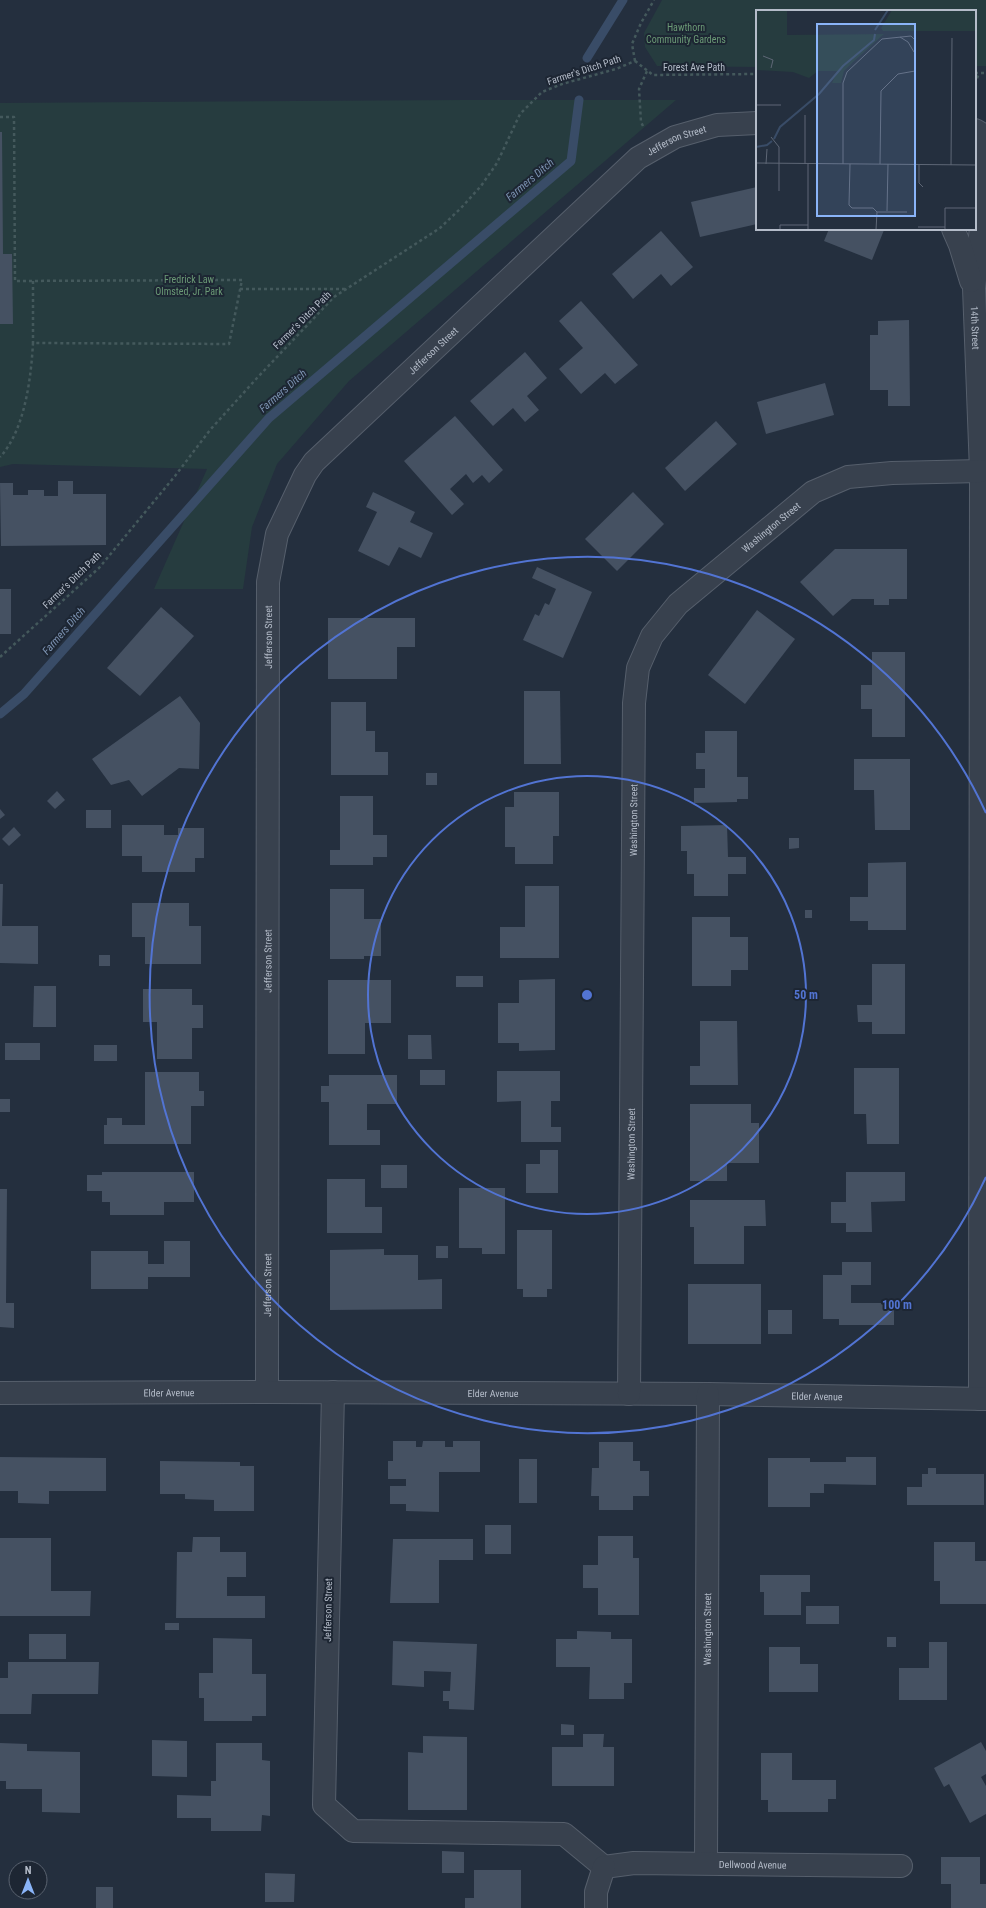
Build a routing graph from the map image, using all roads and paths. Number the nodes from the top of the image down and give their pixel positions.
1 (654, 0) edge
2 (635, 61) junction
3 (647, 71) junction
4 (979, 73) joint
5 (986, 73) edge
6 (756, 74) edge
7 (976, 81) edge
8 (0, 117) edge
9 (756, 123) edge
10 (976, 131) edge
11 (655, 148) junction
12 (953, 230) edge
13 (33, 281) junction
14 (974, 288) junction
15 (240, 289) junction
16 (346, 289) junction
17 (33, 343) junction
18 (0, 457) edge
19 (981, 471) junction
20 (0, 657) edge
21 (267, 1392) junction
22 (333, 1392) junction
23 (0, 1393) edge
24 (629, 1394) junction
25 (708, 1394) junction
26 (983, 1399) edge
27 (706, 1864) junction
28 (901, 1866) dead end
29 (604, 1867) junction
30 (596, 1908) edge

1 - 2 path, Farmer's Ditch Path
2 - 3 path, Forest Ave Path
2 - 16 path, Farmer's Ditch Path
3 - 6 path, Forest Ave Path
3 - 11 path
4 - 5 path
4 - 7 path
8 - 13 path
9 - 11 street, Jefferson Street
10 - 14 street, 14th Street
11 - 21 street, Jefferson Street
12 - 14 street, 14th Street
13 - 15 path
13 - 17 path
14 - 19 street, 14th Street
15 - 16 path
15 - 17 path
16 - 20 path, Farmer's Ditch Path
17 - 18 path
19 - 24 street, Washington Street
19 - 26 street, 14th Street
21 - 22 street, Elder Avenue
21 - 23 street, Elder Avenue
22 - 24 street, Elder Avenue
22 - 29 street, Jefferson Street
24 - 25 street, Elder Avenue
25 - 26 street, Elder Avenue
25 - 27 street, Washington Street
27 - 28 street, Dellwood Avenue
27 - 29 street, Dellwood Avenue
29 - 30 street

